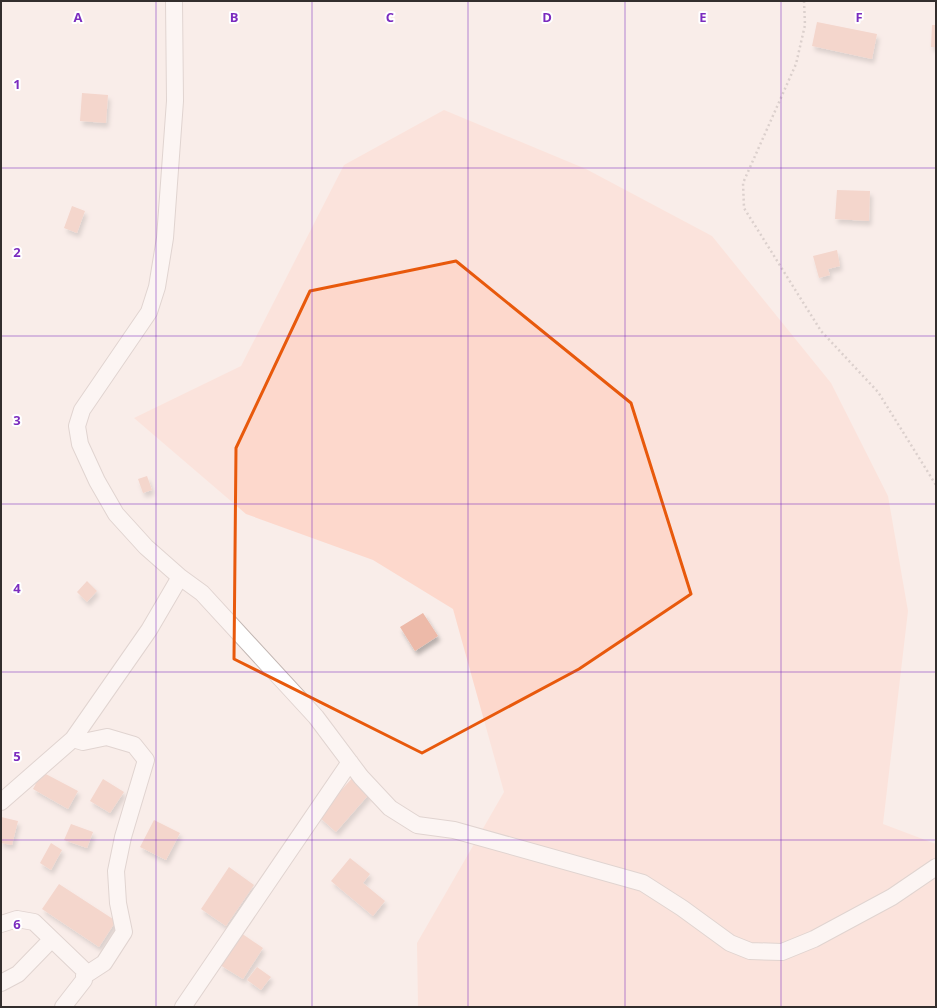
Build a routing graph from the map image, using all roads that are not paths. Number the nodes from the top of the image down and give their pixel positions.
1 (174, 1) edge
2 (180, 577) junction
3 (73, 739) junction
4 (350, 762) junction
5 (1, 802) edge
6 (936, 867) edge
7 (1, 924) edge
8 (51, 940) junction
9 (84, 976) junction
10 (1, 983) edge
11 (63, 1007) edge
12 (184, 1007) edge

1 - 2 street
2 - 3 street
2 - 4 street
3 - 5 street
3 - 9 street
4 - 6 street
4 - 12 street
7 - 8 street
8 - 9 street
8 - 10 street
9 - 11 street

